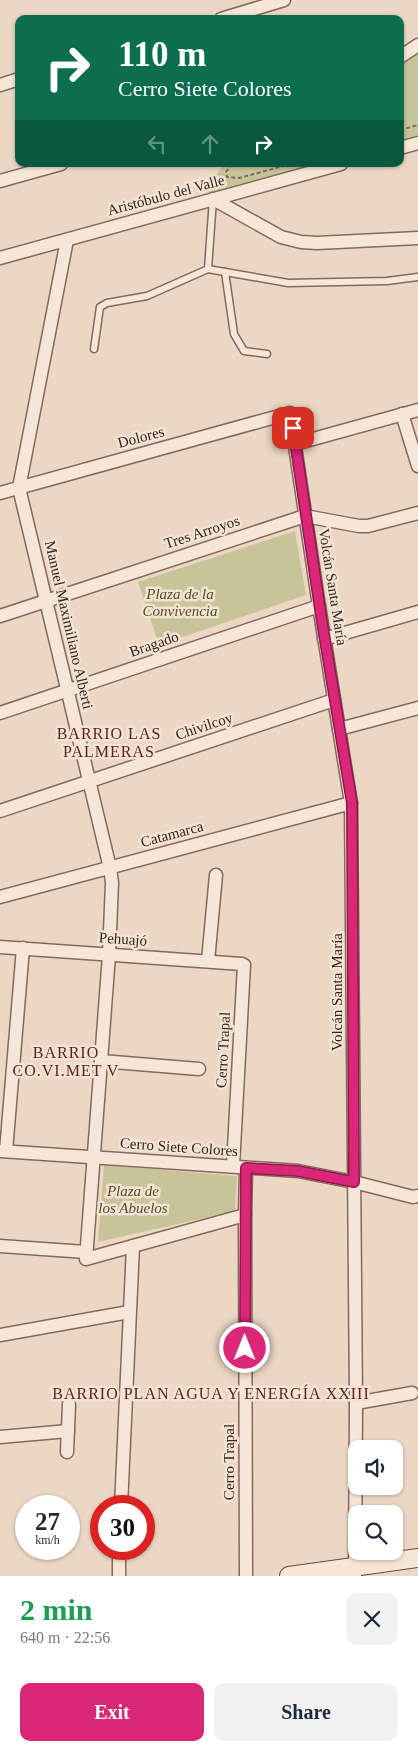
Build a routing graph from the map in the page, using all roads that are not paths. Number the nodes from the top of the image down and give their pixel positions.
1 (284, 0) edge
2 (234, 15) edge
3 (418, 45) edge
4 (404, 54) edge
5 (15, 80) edge
6 (0, 85) edge
7 (418, 143) edge
8 (404, 147) edge
9 (51, 167) edge
10 (330, 167) edge
11 (0, 182) edge
12 (214, 199) junction
13 (418, 238) edge
14 (67, 240) junction
15 (0, 258) edge
16 (208, 269) junction
17 (225, 272) junction
18 (418, 277) edge
19 (94, 350) dead end
20 (266, 354) dead end
21 (418, 410) edge
22 (290, 413) joint
23 (402, 414) junction
24 (295, 444) junction
25 (418, 466) edge
26 (19, 488) junction
27 (0, 493) edge
28 (418, 512) edge
29 (305, 516) junction
30 (46, 600) junction
31 (319, 606) junction
32 (418, 612) edge
33 (0, 616) edge
34 (324, 639) junction
35 (68, 691) junction
36 (334, 700) junction
37 (418, 708) edge
38 (0, 713) edge
39 (339, 729) junction
40 (89, 782) junction
41 (352, 803) junction
42 (0, 811) edge
43 (110, 868) junction
44 (216, 875) dead end
45 (0, 897) edge
46 (0, 947) edge
47 (23, 948) junction
48 (110, 954) junction
49 (208, 962) junction
50 (244, 965) joint
51 (101, 1061) junction
52 (199, 1069) dead end
53 (3, 1151) edge
54 (94, 1158) junction
55 (233, 1166) junction
56 (246, 1168) junction
57 (354, 1182) junction
58 (418, 1196) edge
59 (245, 1216) junction
60 (0, 1246) edge
61 (133, 1246) junction
62 (86, 1255) junction
63 (129, 1312) junction
64 (0, 1335) edge
65 (412, 1393) dead end
66 (356, 1403) junction
67 (69, 1404) dead end
68 (68, 1431) junction
69 (0, 1438) edge
70 (67, 1452) dead end
71 (121, 1495) edge
72 (418, 1558) edge
73 (119, 1560) edge
74 (355, 1571) edge
75 (119, 1576) edge
76 (246, 1576) edge
77 (289, 1576) edge

1 - 2 street
3 - 4 street
5 - 6 street
7 - 8 street
9 - 11 street
10 - 12 street, Aristóbulo del Valle
12 - 13 street
12 - 14 street, Aristóbulo del Valle
12 - 16 lane
14 - 15 street, Aristóbulo del Valle
14 - 26 street, Manuel Maximiliano Alberti
16 - 17 lane
16 - 19 lane
17 - 18 lane
17 - 20 lane
21 - 23 street
22 - 24 street, Volcán Santa María
22 - 26 street, Dolores
23 - 24 street
23 - 25 street
24 - 29 street, Volcán Santa María
26 - 27 street, Dolores
26 - 30 street, Manuel Maximiliano Alberti
28 - 29 street, Tres Arroyos
29 - 30 street, Tres Arroyos
29 - 31 street, Volcán Santa María
30 - 33 street, Tres Arroyos
30 - 35 street, Manuel Maximiliano Alberti
31 - 34 street, Volcán Santa María
31 - 35 street, Bragado
32 - 34 street
34 - 36 street, Volcán Santa María
35 - 38 street, Bragado
35 - 40 street, Manuel Maximiliano Alberti
36 - 39 street, Volcán Santa María
36 - 40 street, Chivilcoy
37 - 39 street
39 - 41 street, Volcán Santa María
40 - 42 street, Chivilcoy
40 - 43 street, Manuel Maximiliano Alberti
41 - 43 street, Catamarca
41 - 57 street, Volcán Santa María
43 - 45 street, Catamarca
43 - 48 street, Manuel Maximiliano Alberti
44 - 49 street
46 - 47 street, Pehuajó
47 - 48 street, Pehuajó
47 - 53 street
48 - 49 street, Pehuajó
48 - 51 street, Manuel Maximiliano Alberti
49 - 50 street, Pehuajó
50 - 55 street, Cerro Trapal
51 - 52 street
51 - 54 street, Manuel Maximiliano Alberti
53 - 54 street, Cerro Siete Colores
54 - 55 street, Cerro Siete Colores
54 - 62 street, Manuel Maximiliano Alberti
55 - 56 street, Cerro Siete Colores
56 - 57 street, Cerro Siete Colores
56 - 59 street, Cerro Trapal
57 - 58 street, Cerro Siete Colores
57 - 66 street, Volcán Santa María
59 - 61 street
59 - 76 street, Cerro Trapal
60 - 62 street
61 - 62 street
61 - 63 street
63 - 64 street
63 - 71 street
65 - 66 street
66 - 74 street, Volcán Santa María
67 - 68 street
68 - 69 street
68 - 70 street
72 - 74 main road
73 - 75 street
74 - 77 main road

